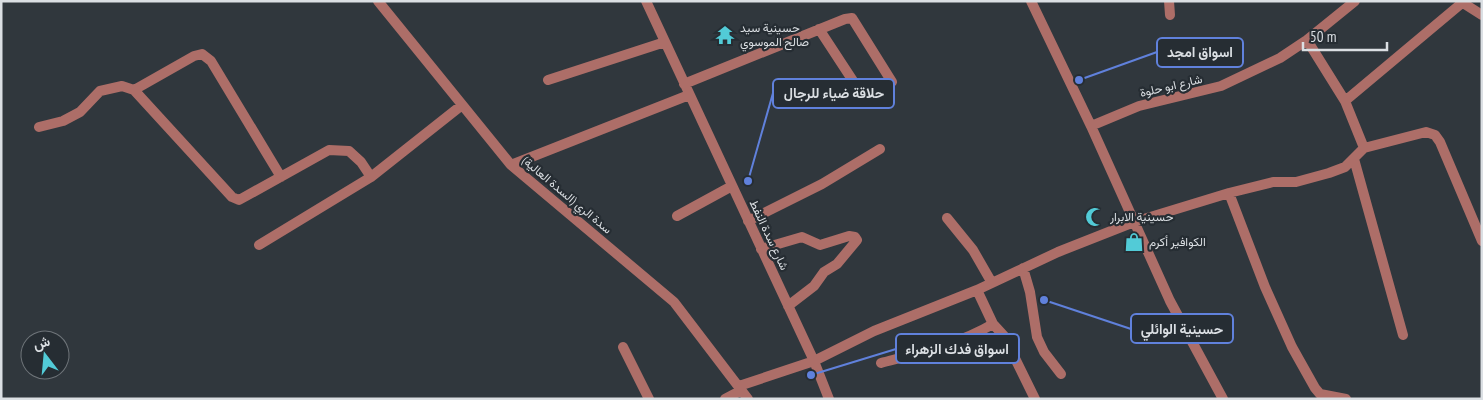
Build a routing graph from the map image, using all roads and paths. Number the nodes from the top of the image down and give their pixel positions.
1 (378, 1) edge
2 (646, 1) edge
3 (1031, 1) edge
4 (1169, 1) edge
5 (1355, 1) edge
6 (1461, 2) edge
7 (1170, 15) dead end
8 (1482, 15) edge
9 (819, 30) junction
10 (1307, 40) junction
11 (665, 42) junction
12 (548, 80) dead end
13 (892, 82) dead end
14 (684, 84) junction
15 (134, 90) junction
16 (859, 90) dead end
17 (690, 95) junction
18 (1345, 101) junction
19 (462, 105) junction
20 (1091, 126) junction
21 (39, 127) dead end
22 (1364, 148) junction
23 (880, 149) dead end
24 (1354, 159) junction
25 (511, 165) junction
26 (371, 176) junction
27 (281, 178) junction
28 (732, 186) junction
29 (1229, 193) junction
30 (676, 216) dead end
31 (947, 218) dead end
32 (748, 221) junction
33 (1134, 222) junction
34 (1482, 241) edge
35 (259, 245) dead end
36 (761, 248) junction
37 (1023, 268) junction
38 (992, 283) junction
39 (978, 290) junction
40 (788, 306) junction
41 (993, 324) junction
42 (1403, 335) dead end
43 (623, 347) dead end
44 (814, 362) junction
45 (881, 363) dead end
46 (1061, 374) dead end
47 (740, 388) junction
48 (649, 399) edge
49 (725, 399) edge
50 (748, 399) edge
51 (829, 399) edge
52 (1035, 399) edge
53 (1223, 399) edge
54 (1346, 399) edge

1 - 19 street, سدة الري (السدة العالية)
2 - 11 street, شارع سدة النفط
3 - 20 street
4 - 7 street
5 - 10 street, شارع ابو حلوة
6 - 8 street
6 - 18 street
9 - 13 street
9 - 14 street
9 - 16 street
10 - 18 street
10 - 20 street, شارع ابو حلوة
11 - 12 street
11 - 14 street, شارع سدة النفط
14 - 17 street, شارع سدة النفط
15 - 21 street
15 - 27 street
15 - 27 street
17 - 25 street
17 - 28 street, شارع سدة النفط
18 - 22 street
19 - 25 street, سدة الري (السدة العالية)
19 - 26 street
20 - 33 street
22 - 24 street
22 - 34 street
23 - 32 street
24 - 29 street
24 - 42 street
25 - 47 street, سدة الري (السدة العالية)
26 - 27 street
26 - 35 street
28 - 30 street
28 - 32 street, شارع سدة النفط
29 - 33 street
29 - 54 street
31 - 38 street
32 - 36 street, شارع سدة النفط
33 - 37 street
33 - 53 street
36 - 40 street, شارع سدة النفط
36 - 40 street
37 - 38 street
37 - 46 street
38 - 39 street
39 - 41 street
39 - 44 street
40 - 44 street, شارع سدة النفط
41 - 45 street
41 - 52 street
43 - 48 street
44 - 47 street
44 - 51 street, شارع سدة النفط
47 - 49 street
47 - 50 street, سدة الري (السدة العالية)

